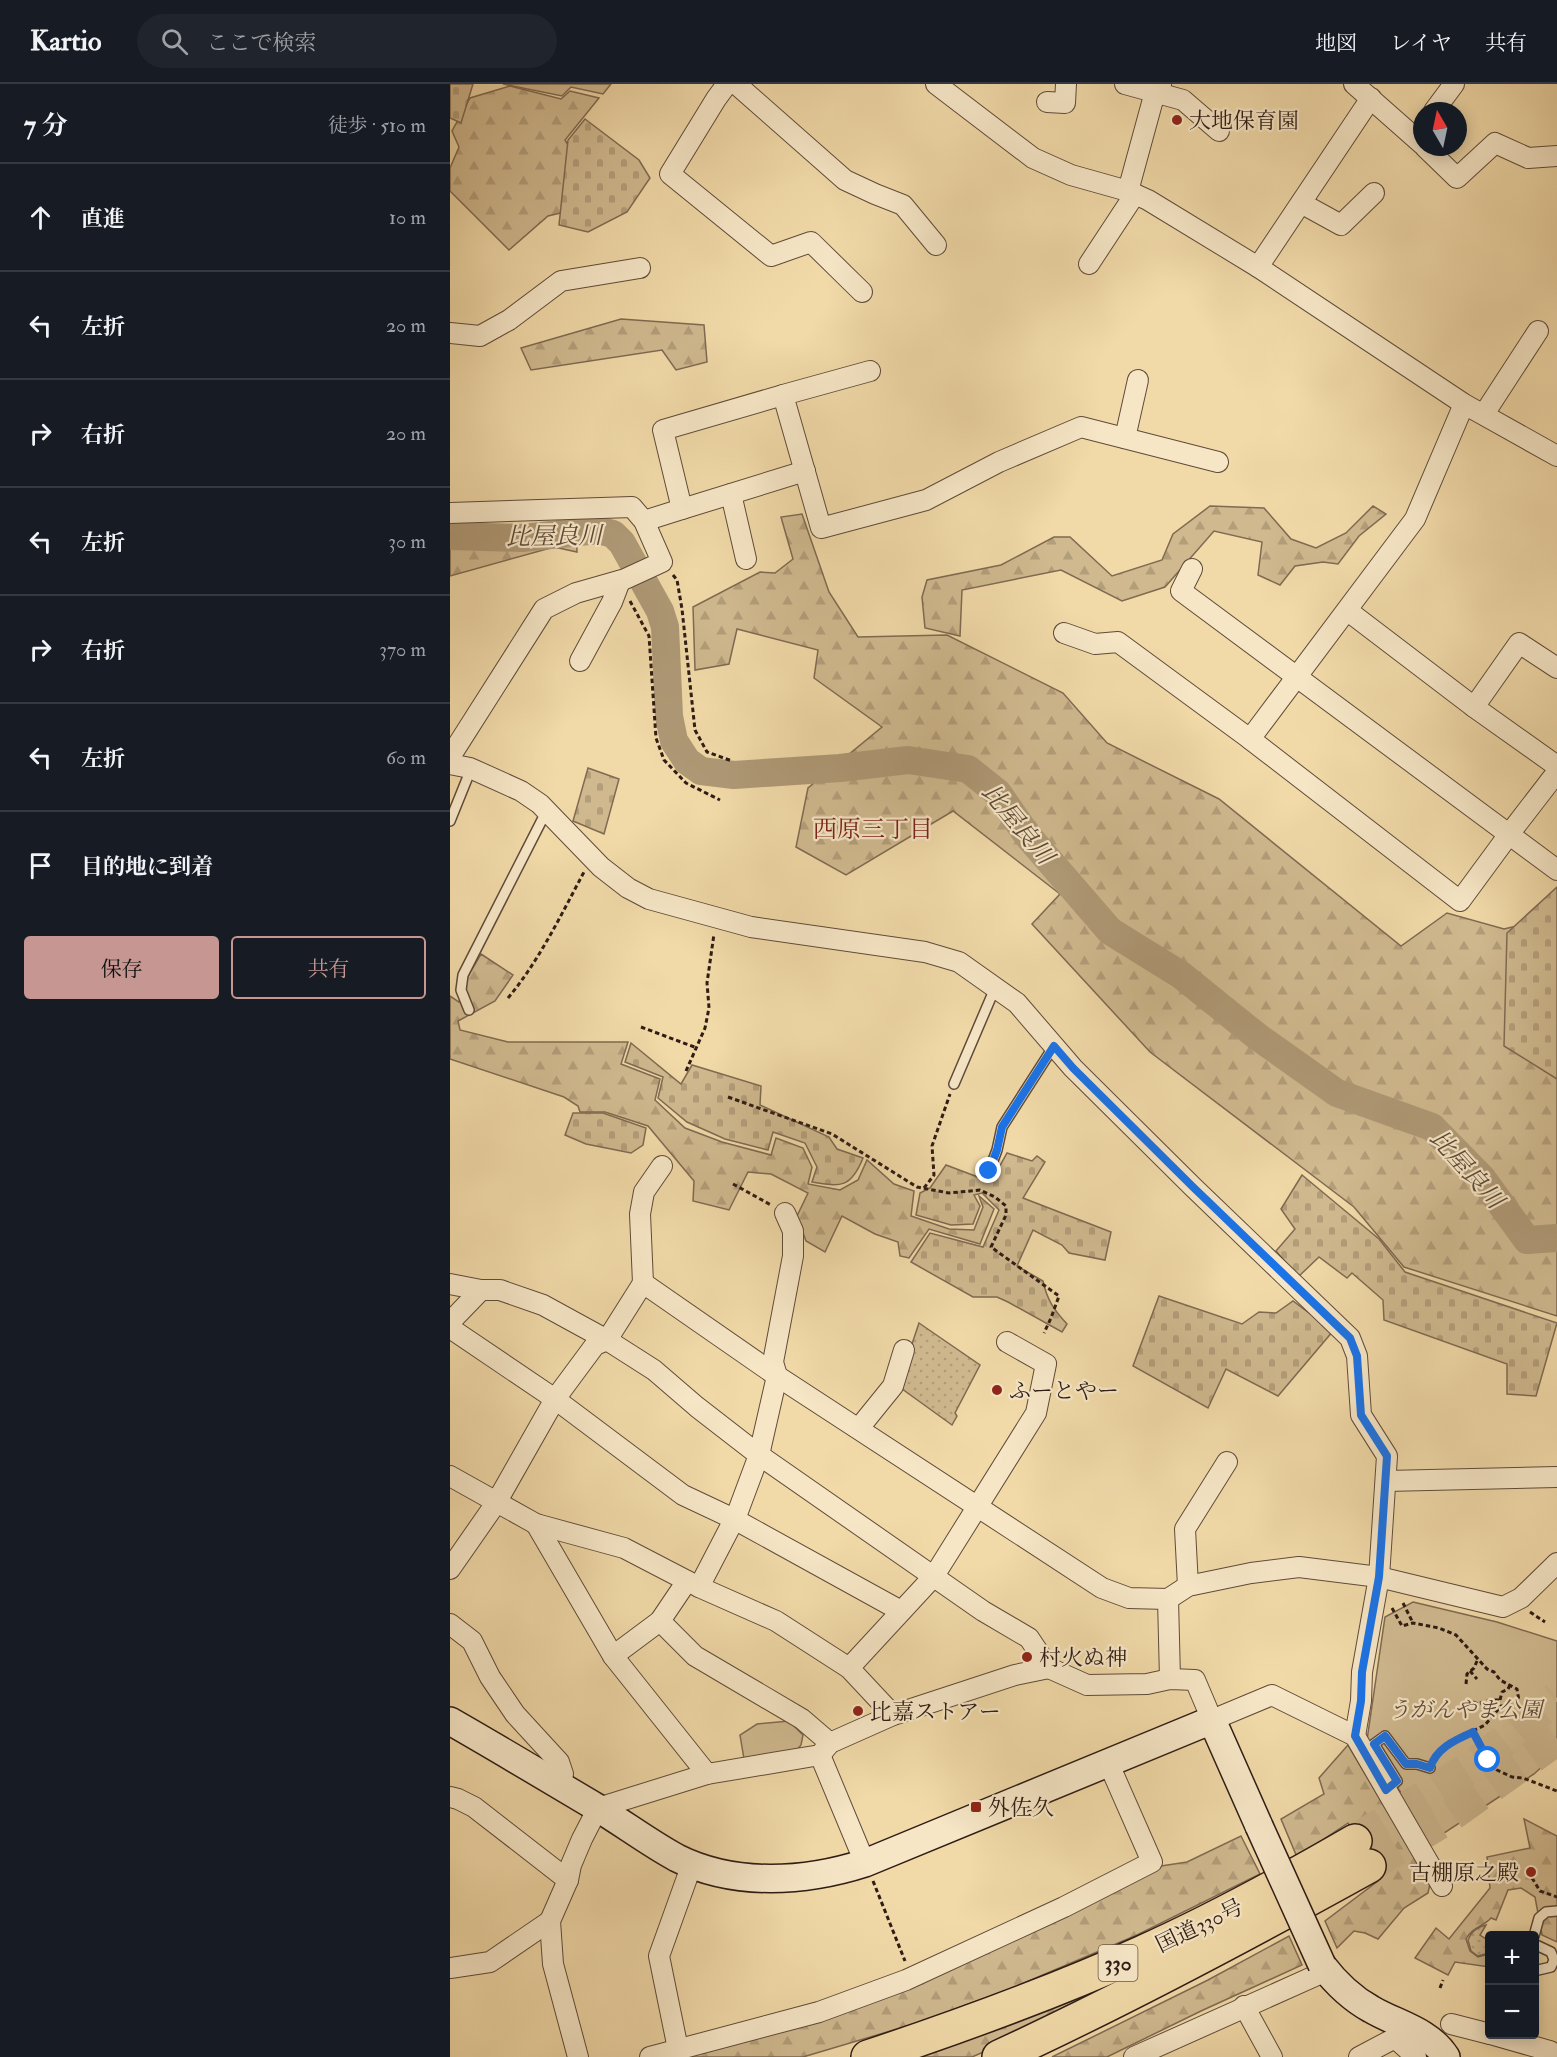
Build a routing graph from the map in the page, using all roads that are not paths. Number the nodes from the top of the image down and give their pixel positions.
1 (727, 84) edge
2 (736, 84) edge
3 (936, 84) edge
4 (1066, 84) edge
5 (1125, 84) edge
6 (1354, 84) edge
7 (1454, 84) edge
8 (1159, 89) edge
9 (1371, 98) junction
10 (1047, 102) dead end
11 (1441, 102) edge
12 (1219, 131) dead end
13 (1413, 132) edge
14 (1437, 156) edge
15 (1557, 156) edge
16 (1132, 193) junction
17 (1374, 193) dead end
18 (1301, 203) junction
19 (936, 245) dead end
20 (1089, 264) dead end
21 (1257, 267) junction
22 (640, 268) dead end
23 (862, 292) dead end
24 (1538, 331) dead end
25 (450, 333) edge
26 (870, 371) dead end
27 (1138, 380) dead end
28 (783, 395) junction
29 (1464, 404) junction
30 (1484, 414) junction
31 (1125, 438) junction
32 (1556, 454) edge
33 (1218, 462) dead end
34 (805, 471) junction
35 (731, 494) junction
36 (682, 509) junction
37 (450, 513) edge
38 (644, 521) junction
39 (746, 559) dead end
40 (1192, 569) dead end
41 (622, 580) junction
42 (1348, 611) junction
43 (1064, 633) dead end
44 (580, 661) dead end
45 (1557, 668) edge
46 (1298, 676) junction
47 (1474, 707) junction
48 (1250, 739) junction
49 (450, 757) edge
50 (450, 764) edge
51 (1557, 766) edge
52 (471, 769) junction
53 (1557, 772) edge
54 (547, 810) junction
55 (450, 821) edge
56 (1509, 833) junction
57 (1557, 870) edge
58 (995, 988) junction
59 (469, 1010) dead end
60 (1054, 1046) junction
61 (954, 1084) road end
62 (662, 1166) dead end
63 (989, 1171) dead end
64 (785, 1213) road end
65 (643, 1283) junction
66 (450, 1284) edge
67 (481, 1290) junction
68 (450, 1322) edge
69 (450, 1328) edge
70 (607, 1340) junction
71 (1007, 1342) dead end
72 (904, 1350) dead end
73 (777, 1376) junction
74 (555, 1399) junction
75 (860, 1428) junction
76 (759, 1455) junction
77 (1227, 1462) dead end
78 (450, 1476) edge
79 (1557, 1477) edge
80 (1386, 1481) junction
81 (496, 1503) junction
82 (979, 1507) junction
83 (734, 1519) junction
84 (536, 1524) junction
85 (1557, 1563) edge
86 (450, 1569) edge
87 (934, 1576) junction
88 (1379, 1577) junction
89 (693, 1584) junction
90 (1188, 1586) junction
91 (1168, 1599) junction
92 (901, 1611) junction
93 (660, 1622) junction
94 (450, 1623) edge
95 (613, 1656) junction
96 (849, 1668) junction
97 (1049, 1668) junction
98 (1170, 1679) junction
99 (893, 1715) junction
100 (1212, 1720) junction
101 (450, 1721) edge
102 (1355, 1736) junction
103 (825, 1749) junction
104 (1108, 1762) junction
105 (1430, 1768) road end
106 (707, 1774) junction
107 (556, 1784) junction
108 (1386, 1790) junction
109 (450, 1797) edge
110 (598, 1808) junction
111 (865, 1863) junction
112 (692, 1864) junction
113 (568, 1880) junction
114 (1442, 1886) dead end
115 (1557, 1911) edge
116 (550, 1921) junction
117 (1535, 1931) edge
118 (1539, 1946) edge
119 (1556, 1961) edge
120 (450, 1968) edge
121 (1324, 1968) junction
122 (1539, 1970) edge
123 (1244, 2006) junction
124 (1451, 2024) dead end
125 (1485, 2032) edge
126 (1510, 2039) edge
127 (678, 2049) junction
128 (1557, 2056) edge
129 (578, 2057) edge
130 (650, 2057) edge
131 (868, 2057) edge
132 (999, 2057) edge
133 (1134, 2057) edge
134 (1272, 2057) edge
135 (1359, 2057) edge
136 (1416, 2057) edge
137 (1446, 2057) edge

1 - 23 street
2 - 19 street
3 - 16 street
4 - 10 street
5 - 8 street
6 - 9 street
7 - 11 street
8 - 12 street
8 - 16 street
9 - 13 street
9 - 18 street
14 - 15 street
16 - 20 street
16 - 21 street
17 - 18 street
18 - 21 street
21 - 29 street
22 - 25 street
24 - 30 street
26 - 28 street
27 - 31 street
28 - 34 street
28 - 36 street
29 - 30 street
29 - 42 street
30 - 32 street
31 - 33 street
31 - 34 street
34 - 35 street
35 - 36 street
35 - 39 street
36 - 38 street
37 - 38 street
38 - 41 street
40 - 46 street
41 - 44 street
41 - 49 street
42 - 46 street
42 - 47 street
43 - 48 street
45 - 47 street
46 - 48 street
46 - 56 street
47 - 51 street
48 - 56 street
50 - 52 street
52 - 54 street
52 - 55 lane
53 - 56 street
54 - 58 street
54 - 59 lane
56 - 57 street
58 - 60 street
58 - 61 lane
60 - 63 lane
60 - 80 street
62 - 65 street
64 - 73 street
65 - 70 street
65 - 73 street
66 - 67 street
67 - 68 street
67 - 70 street
69 - 74 street
70 - 74 street
70 - 76 street
71 - 82 street
72 - 75 street
73 - 75 street
73 - 76 street
74 - 81 street
74 - 83 street
75 - 82 street
76 - 83 street
76 - 87 street
77 - 90 street
78 - 81 street
79 - 80 street
80 - 88 street
81 - 84 street
81 - 86 street
82 - 87 street
82 - 91 street
83 - 89 street
83 - 92 street
84 - 89 street
84 - 95 street
85 - 88 street
87 - 92 street
87 - 97 street
88 - 90 street
88 - 102 street
89 - 93 street
89 - 96 street
90 - 91 street
91 - 98 street
92 - 96 street
93 - 95 street
93 - 103 street
94 - 107 street
95 - 106 street
96 - 99 street
97 - 98 street
97 - 99 street
98 - 100 street
99 - 103 street
100 - 102 street
100 - 104 street
100 - 121 street, bridge
101 - 107 street
102 - 108 street
103 - 106 street
103 - 111 street
104 - 111 street
104 - 127 street
105 - 108 lane
106 - 110 street
107 - 110 street
108 - 114 street
109 - 113 street
110 - 112 street
110 - 113 street
111 - 112 street
112 - 127 street
113 - 116 street
115 - 117 lane
116 - 120 street
116 - 129 street
118 - 119 lane
119 - 122 lane
121 - 123 street
121 - 137 street
123 - 133 street
123 - 134 street
124 - 125 street
126 - 128 street
127 - 130 street
131 - 132 highway, 国道330号 / 330
135 - 136 street

